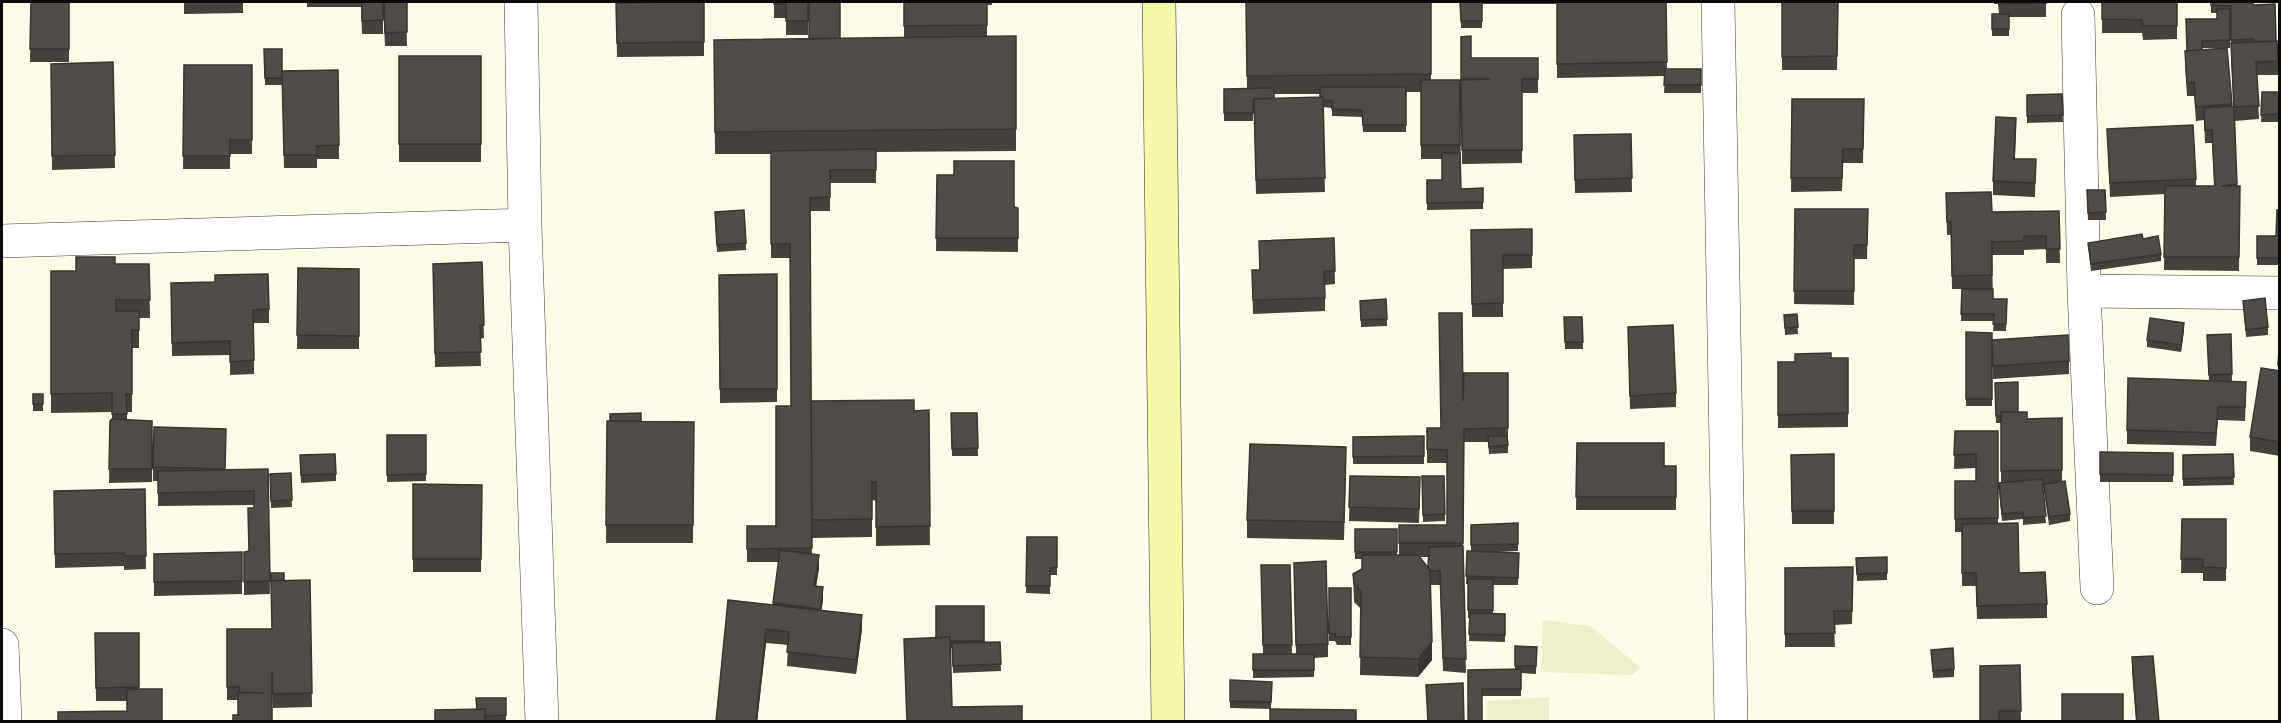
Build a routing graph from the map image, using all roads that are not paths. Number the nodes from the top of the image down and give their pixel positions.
1 (521, 2) edge
2 (1159, 2) edge
3 (1718, 2) edge
4 (2078, 15) dead end
5 (525, 225) junction
6 (2, 241) edge
7 (2085, 291) junction
8 (2280, 293) edge
9 (2097, 588) dead end
10 (2, 645) edge
11 (5, 722) edge
12 (542, 722) edge
13 (1168, 722) edge
14 (1731, 722) edge

1 - 5 street
2 - 13 street
3 - 14 street
4 - 7 street
5 - 6 street
5 - 12 street
7 - 8 street
7 - 9 street
10 - 11 street

